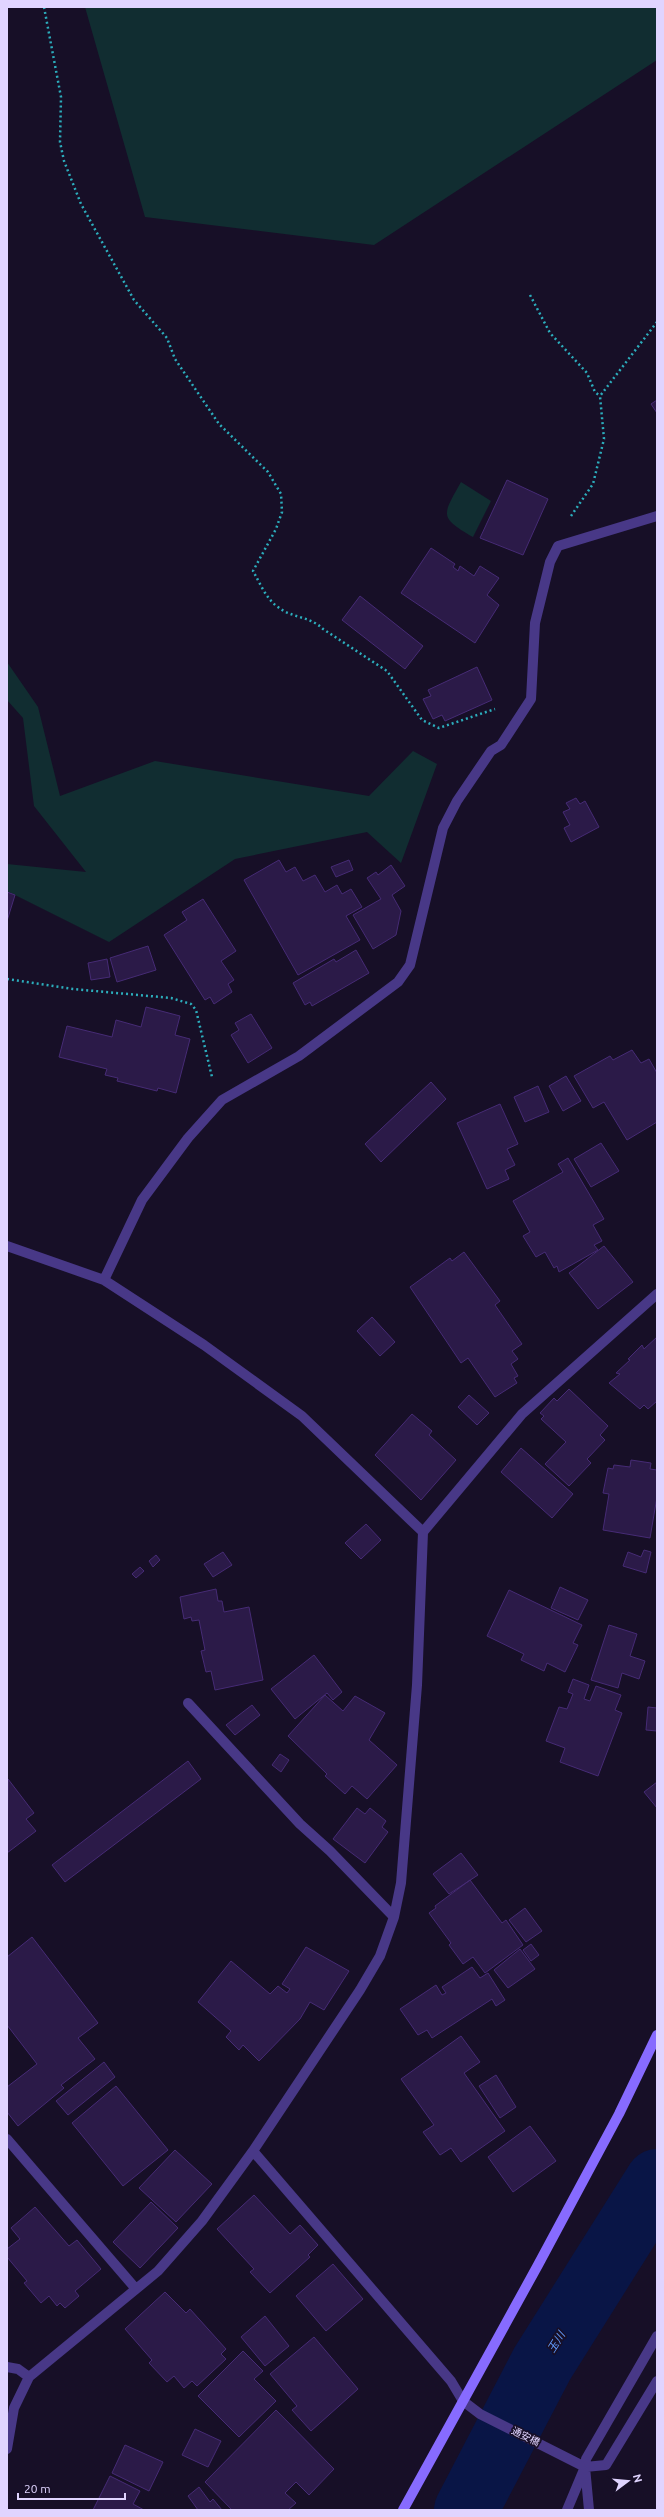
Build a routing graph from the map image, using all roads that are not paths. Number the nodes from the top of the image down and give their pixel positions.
1 (657, 516) edge
2 (7, 1246) edge
3 (104, 1280) junction
4 (657, 1294) edge
5 (423, 1532) junction
6 (188, 1703) dead end
7 (394, 1917) junction
8 (657, 2035) edge
9 (7, 2139) edge
10 (253, 2151) junction
11 (136, 2289) junction
12 (657, 2336) edge
13 (7, 2366) edge
14 (29, 2377) junction
15 (657, 2381) edge
16 (463, 2401) junction
17 (7, 2449) edge
18 (585, 2467) junction
19 (403, 2510) edge
20 (566, 2510) edge
21 (589, 2510) edge

1 - 3 street
2 - 3 street
3 - 5 street
4 - 5 street
5 - 7 street
6 - 7 street
7 - 10 street
8 - 16 street
9 - 11 street
10 - 11 street
10 - 16 street
11 - 14 street
12 - 18 street
13 - 14 street
14 - 17 street
15 - 18 street
16 - 18 street, 通安橋
16 - 19 street
18 - 20 street
18 - 21 street

